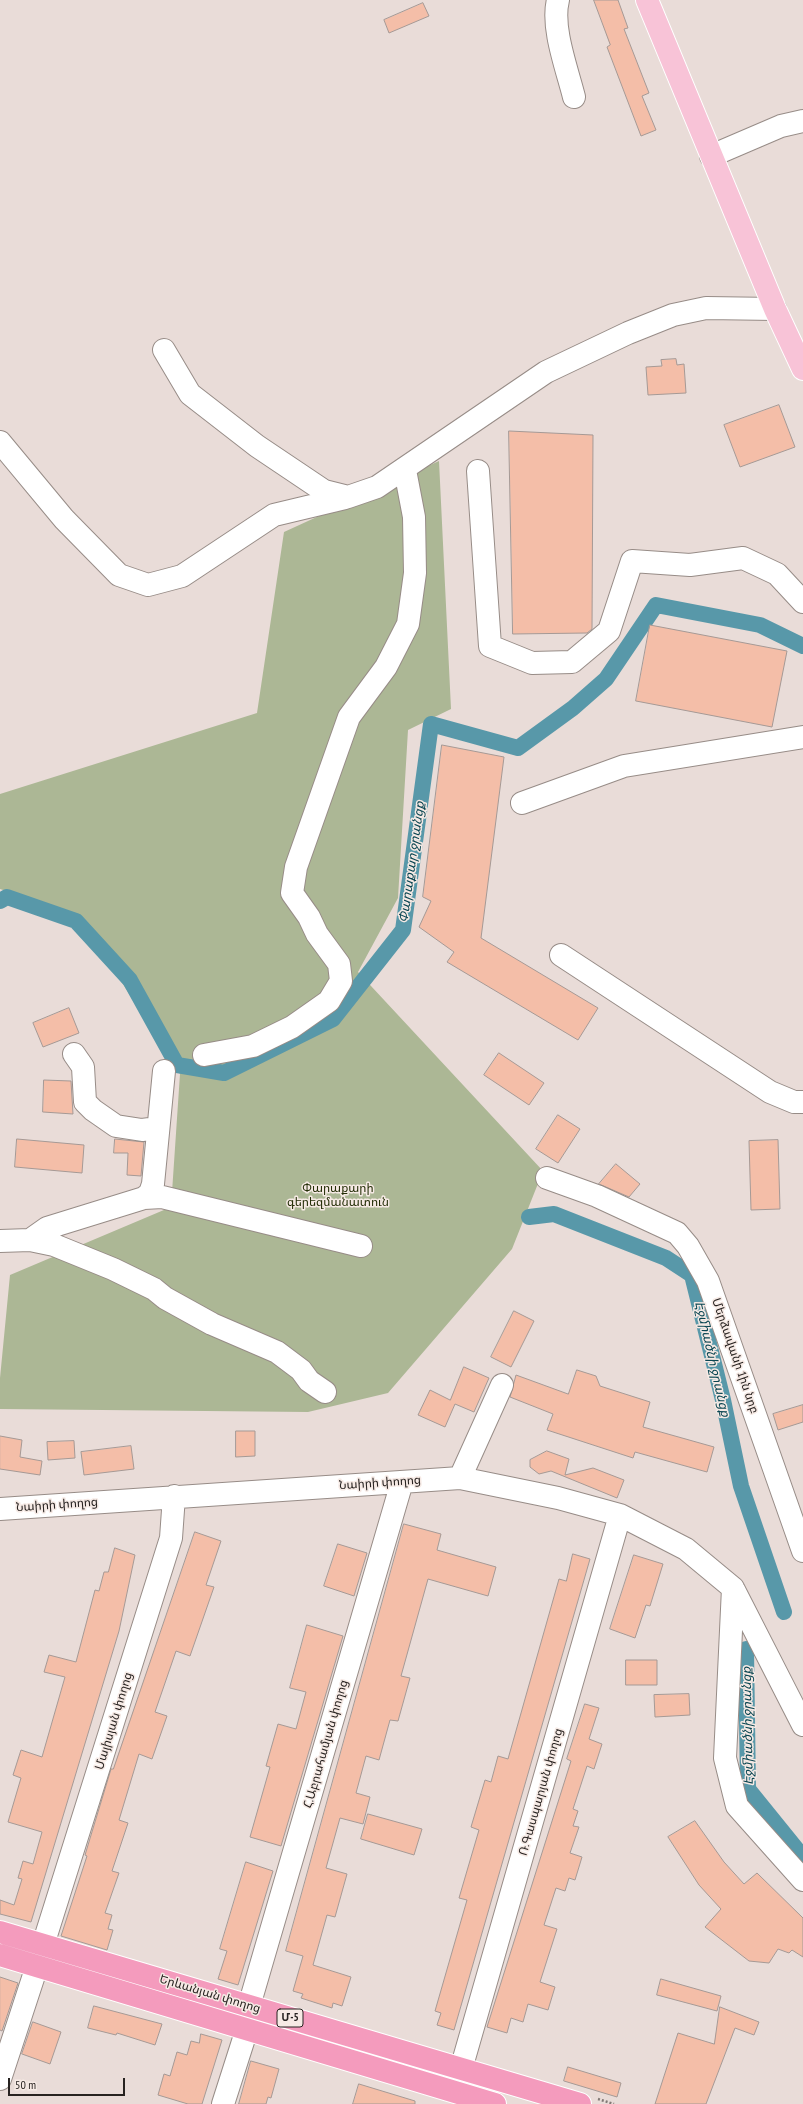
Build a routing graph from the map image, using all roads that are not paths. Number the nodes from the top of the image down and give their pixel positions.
1 (558, 0) edge
2 (647, 0) edge
3 (574, 97) dead end
4 (803, 121) edge
5 (711, 156) junction
6 (775, 309) junction
7 (799, 347) edge
8 (164, 350) dead end
9 (803, 369) edge
10 (0, 442) edge
11 (405, 470) junction
12 (478, 471) dead end
13 (348, 497) junction
14 (803, 602) edge
15 (803, 737) edge
16 (522, 803) dead end
17 (561, 955) dead end
18 (74, 1054) dead end
19 (204, 1056) dead end
20 (164, 1071) dead end
21 (803, 1102) edge
22 (158, 1128) junction
23 (547, 1178) dead end
24 (144, 1198) junction
25 (30, 1240) junction
26 (0, 1241) edge
27 (361, 1246) dead end
28 (502, 1385) dead end
29 (325, 1392) dead end
30 (460, 1478) junction
31 (402, 1482) junction
32 (174, 1496) junction
33 (0, 1509) edge
34 (620, 1515) junction
35 (803, 1551) edge
36 (733, 1588) junction
37 (803, 1725) edge
38 (803, 1880) edge
39 (0, 1932) edge
40 (43, 1945) junction
41 (0, 1955) edge
42 (37, 1966) junction
43 (249, 2006) junction
44 (247, 2029) junction
45 (461, 2069) junction
46 (0, 2079) edge
47 (448, 2097) edge
48 (223, 2104) edge
49 (495, 2104) edge
50 (580, 2104) edge

1 - 3 street
2 - 5 main road
4 - 5 street
5 - 6 main road
6 - 7 main road
6 - 11 street
7 - 9 main road
8 - 13 street
10 - 13 street
11 - 13 street
11 - 19 street
12 - 14 street
15 - 16 street
17 - 21 street
18 - 22 street
20 - 22 street
22 - 24 street
23 - 35 street, Մերձավանի 1ին նրբ
24 - 25 street
24 - 27 street
25 - 26 street
25 - 29 street
28 - 30 street
30 - 31 street, Նաիրի փողոց
30 - 34 street, Նաիրի փողոց
31 - 32 street, Նաիրի փողոց
31 - 43 street, Հ.Աբրահամյան փողոց
32 - 33 street, Նաիրի փողոց
32 - 40 street, Մայիսյան փողոց
34 - 36 street, Նաիրի փողոց
34 - 45 street, Ռ.Գասպարյան փողոց
36 - 37 street
36 - 38 street
39 - 40 highway, Երևանյան փողոց / Մ-5
40 - 43 highway, Երևանյան փողոց / Մ-5
41 - 42 highway, Երևանյան փողոց / Մ-5
42 - 44 highway, Երևանյան փողոց / Մ-5
42 - 46 street
43 - 45 highway, Երևանյան փողոց / Մ-5
44 - 47 highway, Երևանյան փողոց / Մ-5
44 - 48 street
45 - 50 highway, Երևանյան փողոց / Մ-5
47 - 49 highway, Երևանյան փողոց / Մ-5

